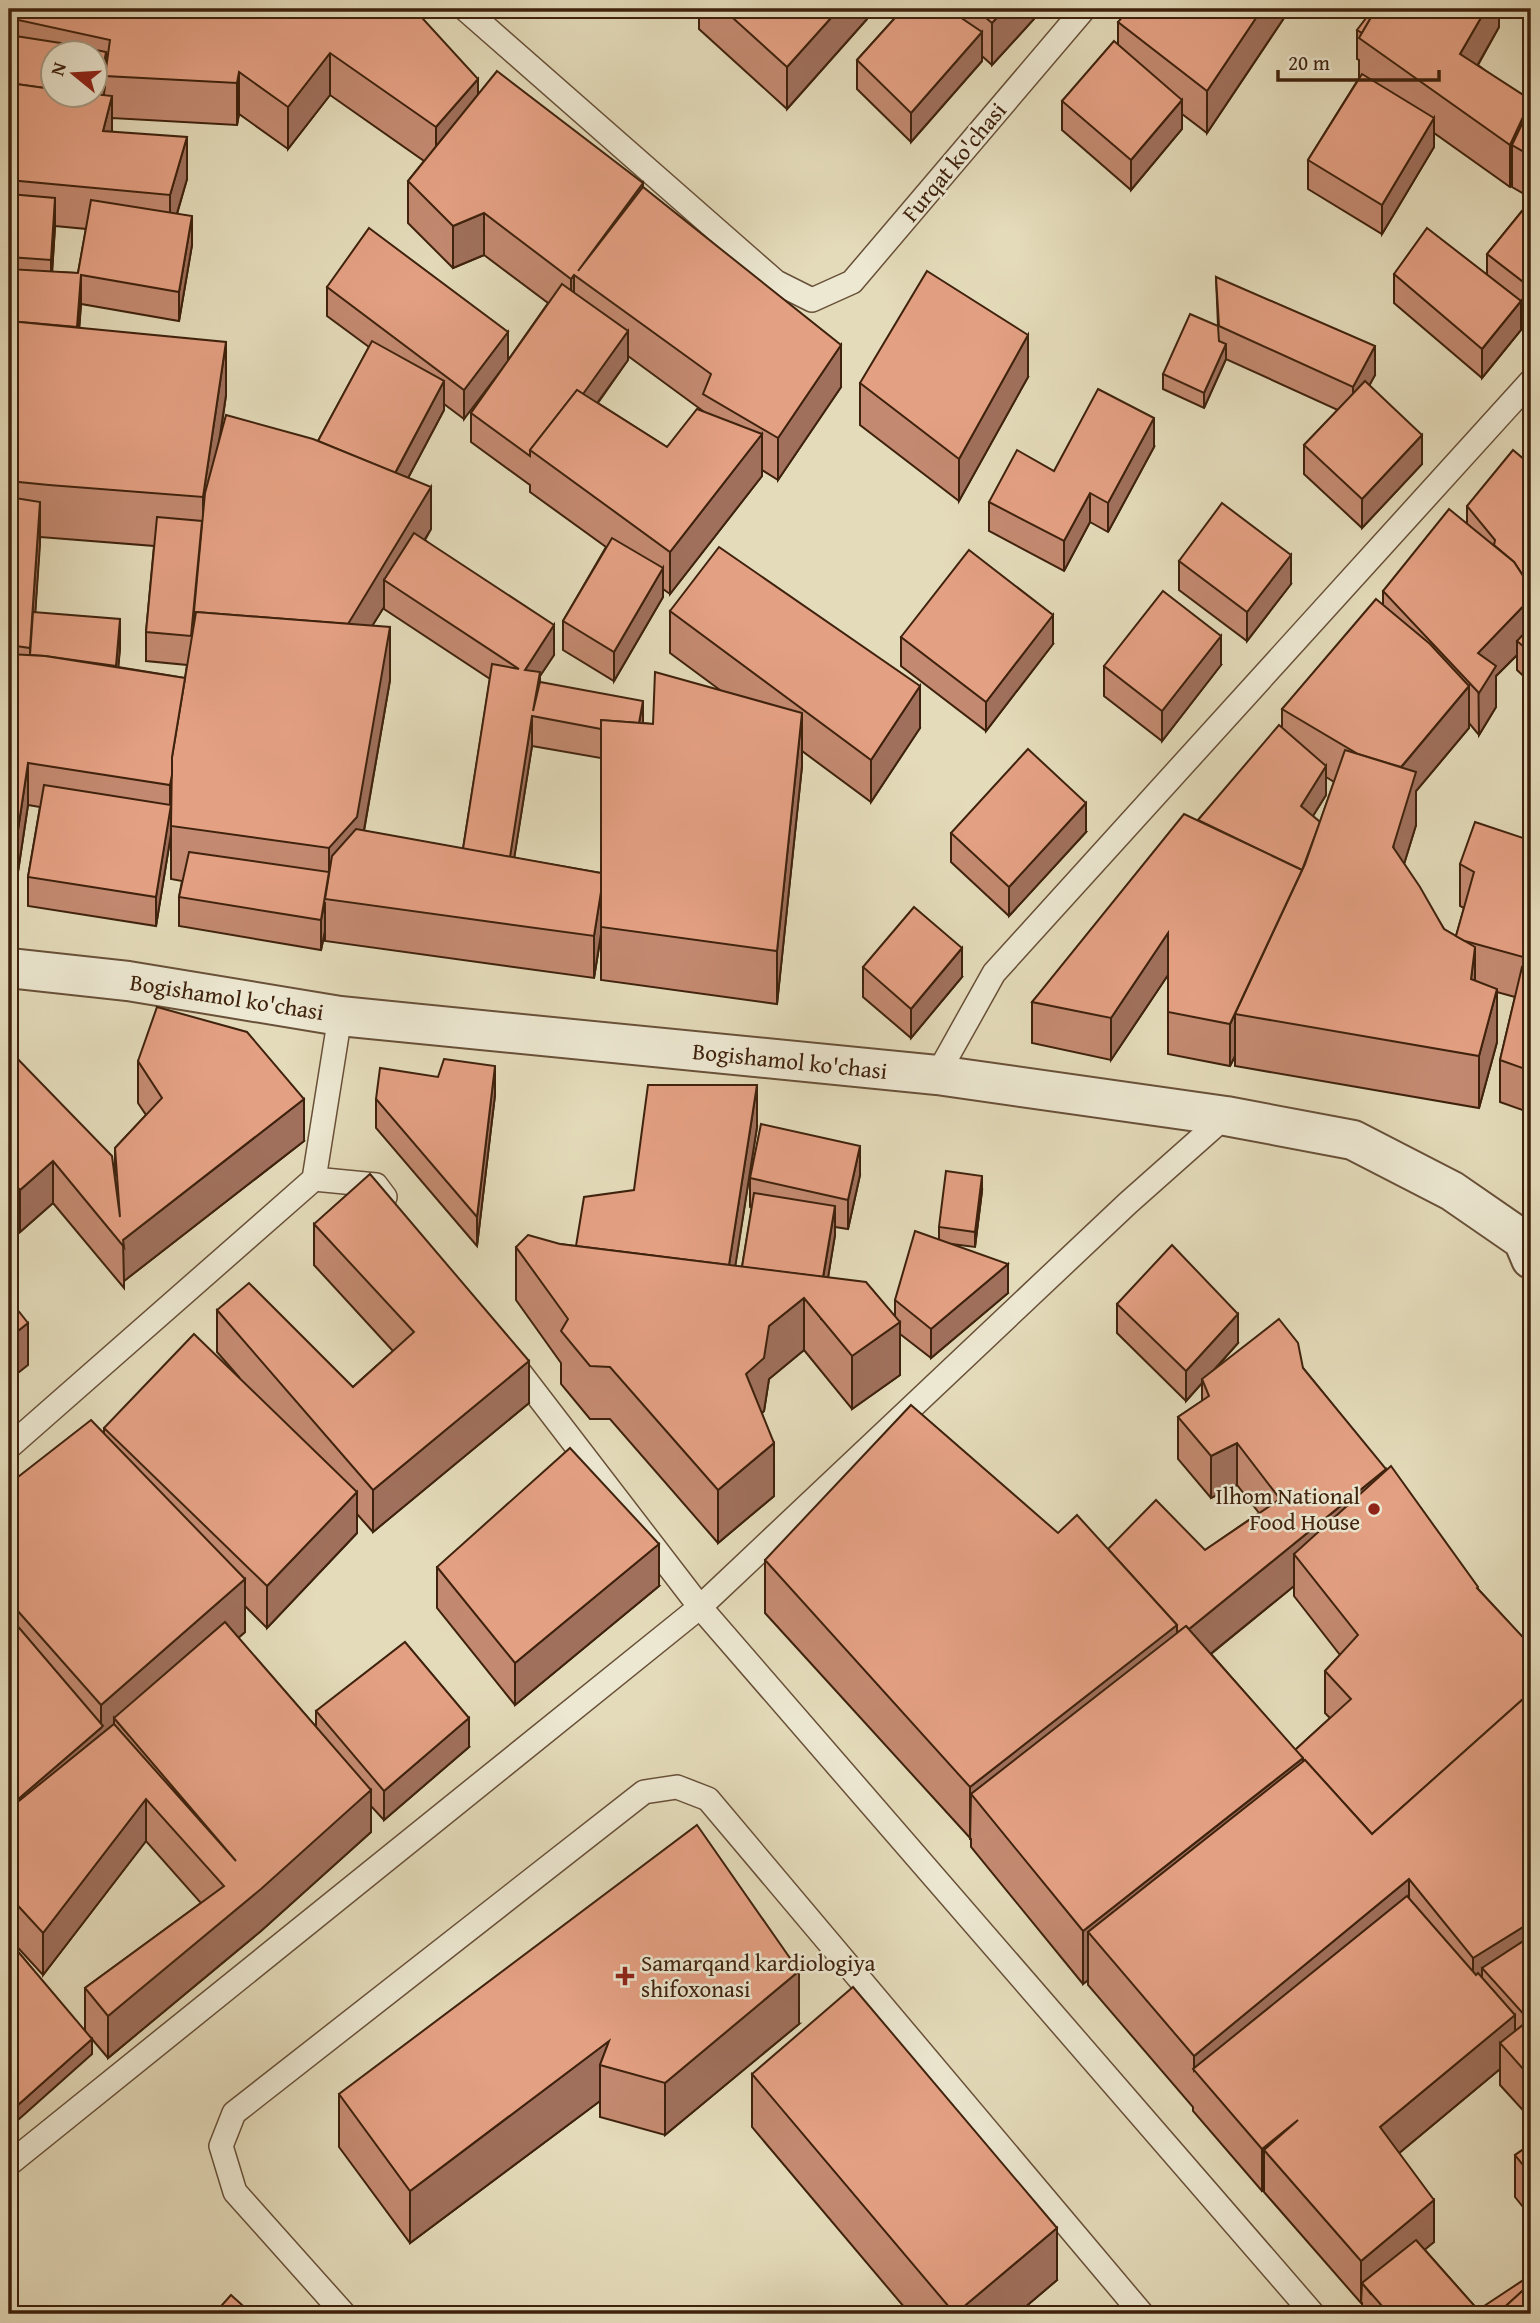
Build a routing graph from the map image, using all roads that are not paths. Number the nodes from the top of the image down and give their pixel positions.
1 (465, 9) edge
2 (1084, 9) edge
3 (1531, 381) edge
4 (9, 968) edge
5 (340, 1016) junction
6 (937, 1075) junction
7 (1226, 1116) junction
8 (314, 1179) junction
9 (401, 1217) edge
10 (1529, 1244) edge
11 (501, 1347) edge
12 (9, 1447) edge
13 (700, 1607) junction
14 (9, 2164) edge
15 (344, 2314) edge
16 (1142, 2314) edge
17 (1313, 2314) edge

1 - 2 lane, Furqat ko'chasi
3 - 6 lane
4 - 5 street, Bogishamol ko'chasi
5 - 6 street, Bogishamol ko'chasi
5 - 8 lane
6 - 7 street, Bogishamol ko'chasi
7 - 10 street, Bogishamol ko'chasi
7 - 13 lane
8 - 9 lane
8 - 12 lane
11 - 13 lane
13 - 14 lane
13 - 17 lane
15 - 16 lane

